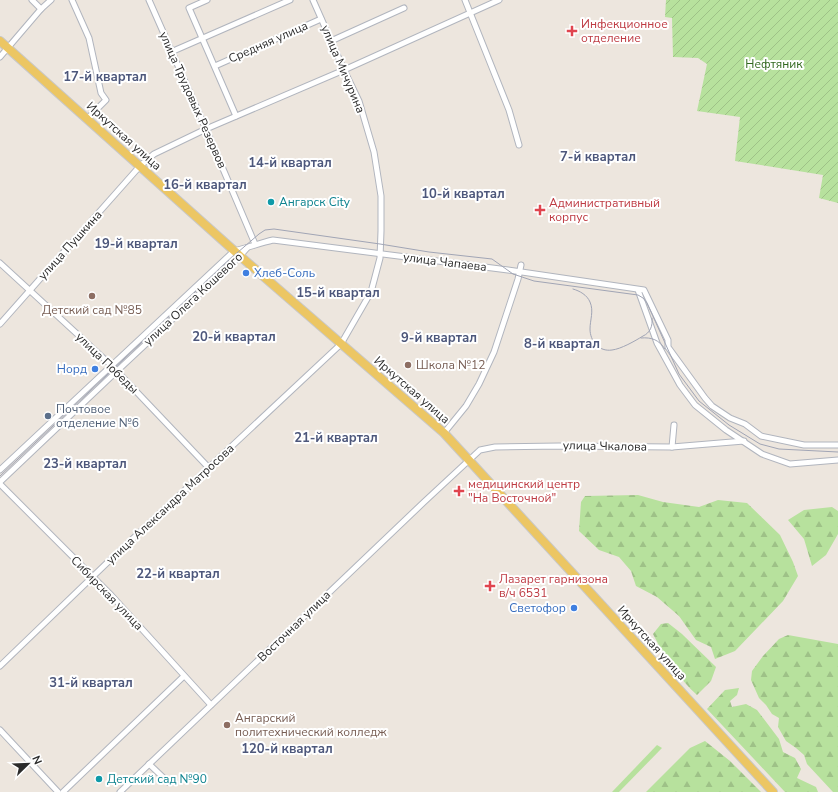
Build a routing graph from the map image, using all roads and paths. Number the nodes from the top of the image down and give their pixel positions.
1 (32, 0) edge
2 (51, 0) edge
3 (72, 0) edge
4 (149, 0) edge
5 (207, 0) edge
6 (290, 0) edge
7 (313, 0) edge
8 (465, 0) edge
9 (499, 0) edge
10 (404, 8) dead end
11 (41, 9) junction
12 (470, 13) junction
13 (321, 19) junction
14 (203, 38) junction
15 (0, 41) edge
16 (331, 41) junction
17 (8, 48) junction
18 (171, 52) junction
19 (0, 57) edge
20 (215, 66) junction
21 (344, 70) junction
22 (236, 116) junction
23 (87, 118) junction
24 (206, 129) junction
25 (520, 145) dead end
26 (140, 166) junction
27 (255, 244) junction
28 (247, 248) junction
29 (380, 253) junction
30 (237, 254) junction
31 (0, 263) edge
32 (521, 266) dead end
33 (520, 272) junction
34 (30, 290) junction
35 (641, 290) junction
36 (0, 324) edge
37 (341, 344) junction
38 (112, 366) junction
39 (116, 371) junction
40 (674, 426) dead end
41 (444, 434) junction
42 (744, 441) junction
43 (838, 445) edge
44 (672, 447) junction
45 (470, 460) junction
46 (838, 460) edge
47 (209, 468) junction
48 (0, 470) edge
49 (0, 483) edge
50 (92, 576) junction
51 (0, 666) edge
52 (184, 676) junction
53 (211, 706) junction
54 (0, 730) edge
55 (149, 764) junction
56 (168, 782) dead end
57 (58, 792) edge
58 (63, 792) edge
59 (120, 792) edge
60 (773, 792) edge

1 - 11 street
2 - 11 street
3 - 23 street
4 - 18 street, улица Трудовых Резервов
5 - 14 street
6 - 14 street
7 - 13 street, улица Мичурина
8 - 12 street
9 - 12 street, улица Пушкина
10 - 16 street
11 - 17 street
12 - 21 street, улица Пушкина
12 - 25 street
13 - 16 street, улица Мичурина
13 - 20 street, Средняя улица
14 - 18 street
14 - 20 street
15 - 17 main road, Иркутская улица
16 - 21 street, улица Мичурина
17 - 19 street
17 - 23 main road, Иркутская улица
18 - 24 street, улица Трудовых Резервов
20 - 22 street
21 - 22 street, улица Пушкина
21 - 29 street, улица Мичурина
22 - 24 street, улица Пушкина
23 - 26 main road, Иркутская улица
24 - 26 street, улица Пушкина
24 - 27 street, улица Трудовых Резервов
26 - 30 main road, Иркутская улица
26 - 34 street, улица Пушкина
27 - 28 street, улица Чапаева
27 - 29 street, улица Чапаева
28 - 30 street, улица Олега Кошевого
28 - 30 street, улица Олега Кошевого
29 - 33 street, улица Чапаева
29 - 37 street, улица Мичурина
30 - 37 main road, Иркутская улица
30 - 38 street, улица Олега Кошевого
30 - 39 street, улица Олега Кошевого
31 - 34 street, улица Победы
32 - 33 street
33 - 35 street, улица Чапаева
33 - 41 street
34 - 36 street, улица Пушкина
34 - 38 street, улица Победы
35 - 42 street
35 - 43 street
37 - 41 main road, Иркутская улица
37 - 47 street, улица Александра Матросова
38 - 39 street, улица Победы
38 - 48 street, улица Олега Кошевого
39 - 47 street, улица Победы
39 - 49 street, улица Олега Кошевого
40 - 44 street
41 - 45 main road, Иркутская улица
42 - 44 street, улица Чкалова
42 - 46 street
44 - 45 street, улица Чкалова
45 - 53 street, Восточная улица
45 - 60 main road, Иркутская улица
47 - 50 street, улица Александра Матросова
49 - 50 street, Сибирская улица
50 - 51 street, улица Александра Матросова
50 - 52 street, Сибирская улица
52 - 53 street, Сибирская улица
52 - 58 street
53 - 55 street, Восточная улица
54 - 57 street
55 - 56 street
55 - 59 street, Восточная улица

